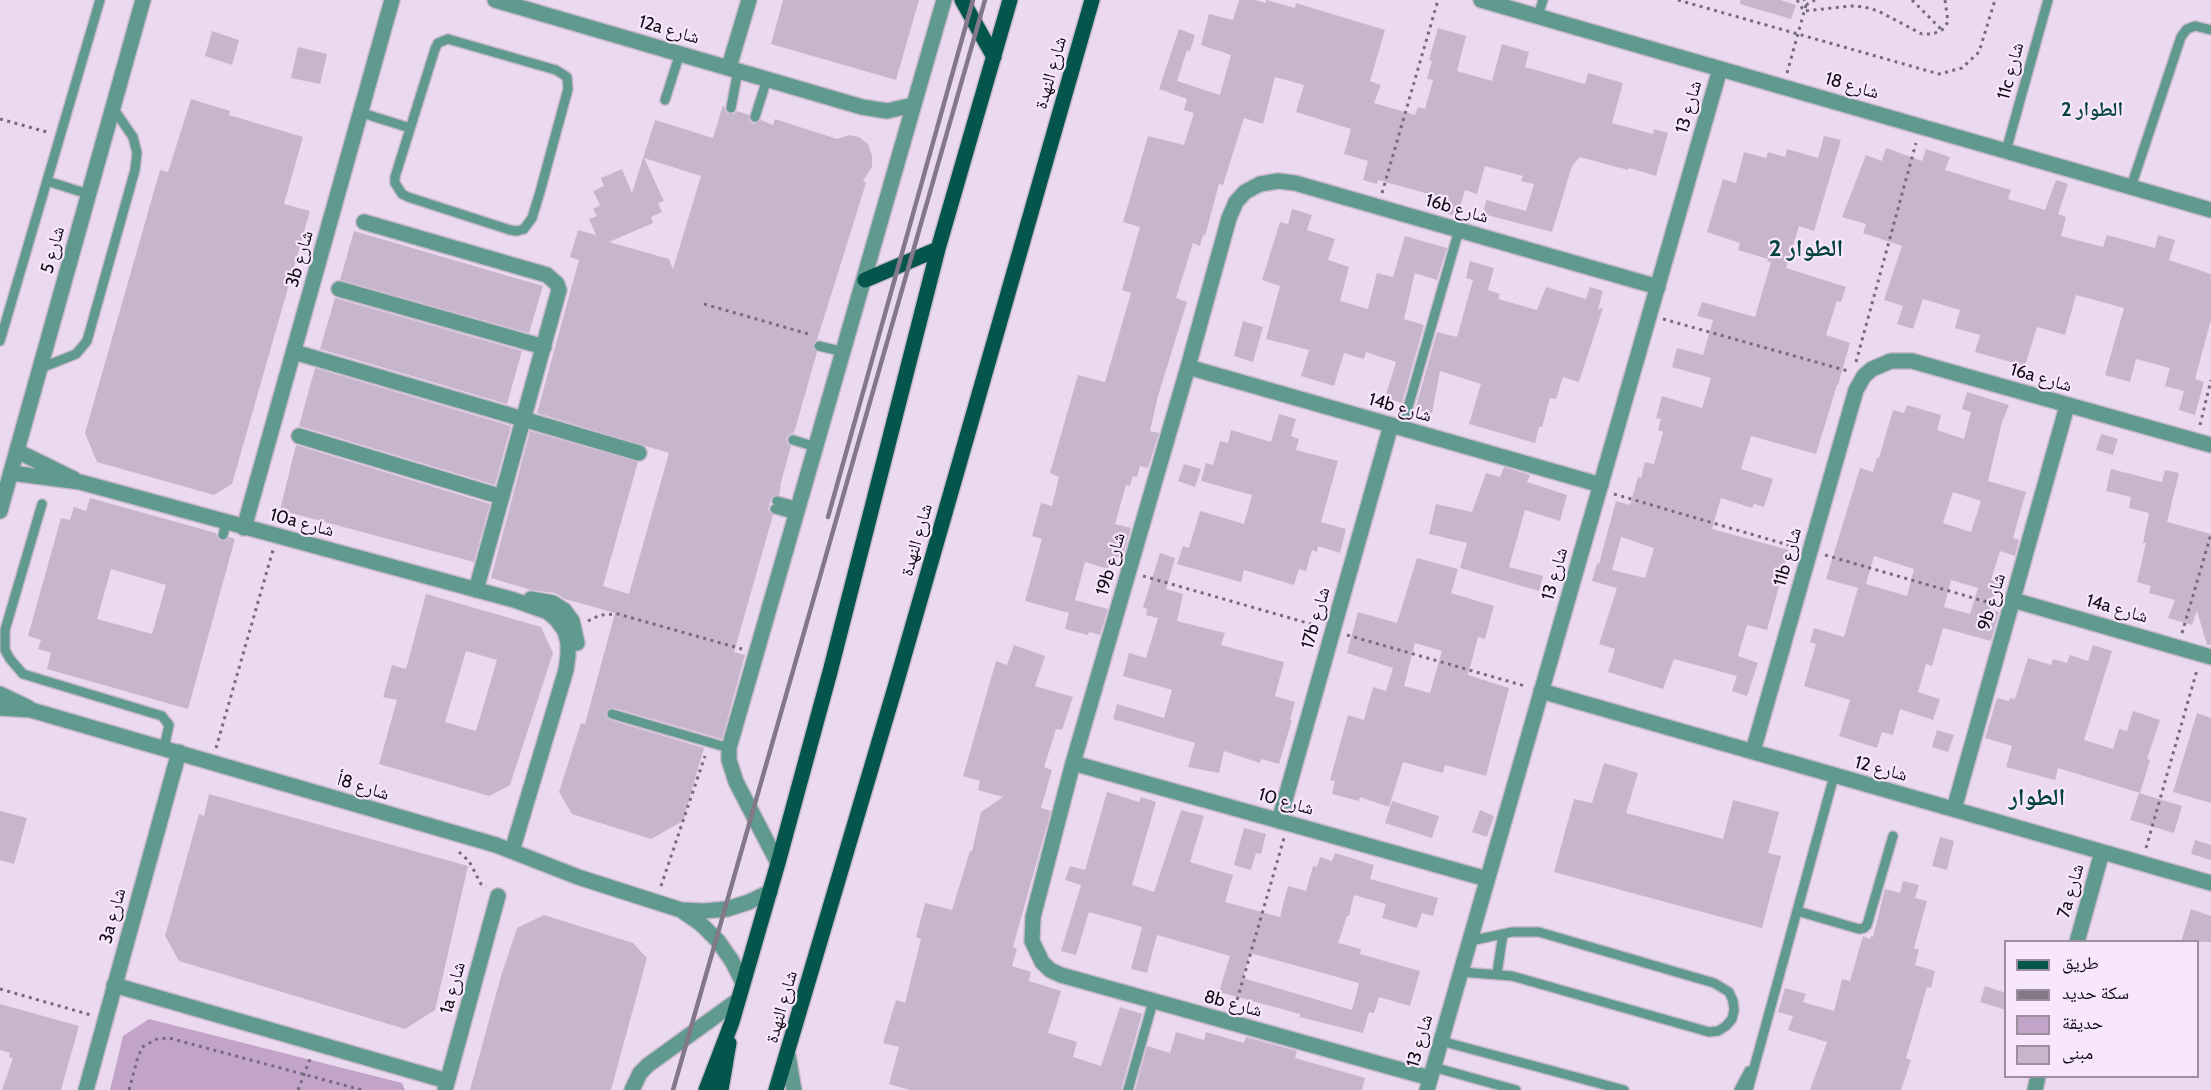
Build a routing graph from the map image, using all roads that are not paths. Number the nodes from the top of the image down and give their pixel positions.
1 (99, 0) edge
2 (142, 0) edge
3 (392, 0) edge
4 (495, 0) edge
5 (749, 0) edge
6 (944, 0) edge
7 (962, 0) edge
8 (1010, 0) edge
9 (1092, 0) edge
10 (1481, 0) edge
11 (1542, 0) edge
12 (2048, 0) edge
13 (1538, 16) junction
14 (2211, 30) edge
15 (680, 53) junction
16 (994, 57) junction
17 (734, 68) junction
18 (1720, 69) junction
19 (767, 79) junction
20 (665, 100) dead end
21 (913, 105) junction
22 (113, 108) junction
23 (731, 108) dead end
24 (362, 113) junction
25 (754, 117) dead end
26 (410, 128) junction
27 (2006, 151) junction
28 (47, 181) junction
29 (2131, 187) junction
30 (1245, 192) joint
31 (88, 194) junction
32 (2211, 210) edge
33 (364, 222) dead end
34 (1459, 230) junction
35 (938, 249) junction
36 (865, 280) junction
37 (1658, 287) junction
38 (339, 289) dead end
39 (0, 341) edge
40 (819, 346) dead end
41 (544, 347) junction
42 (294, 352) junction
43 (844, 352) junction
44 (1188, 367) junction
45 (41, 368) junction
46 (1858, 374) joint
47 (2067, 406) junction
48 (523, 419) junction
49 (1396, 427) junction
50 (299, 436) dead end
51 (793, 440) dead end
52 (2204, 443) edge
53 (816, 447) junction
54 (17, 451) junction
55 (639, 453) dead end
56 (10, 473) junction
57 (80, 482) junction
58 (1601, 485) junction
59 (502, 497) junction
60 (42, 504) dead end
61 (776, 505) dead end
62 (0, 511) edge
63 (798, 511) junction
64 (244, 528) junction
65 (476, 590) junction
66 (514, 600) junction
67 (2013, 600) junction
68 (2206, 655) edge
69 (566, 670) junction
70 (1541, 691) junction
71 (0, 694) edge
72 (0, 708) edge
73 (31, 710) junction
74 (612, 714) dead end
75 (729, 748) junction
76 (171, 750) junction
77 (1753, 751) junction
78 (1073, 763) junction
79 (1834, 777) junction
80 (1954, 809) junction
81 (1283, 822) junction
82 (1893, 836) dead end
83 (512, 852) junction
84 (2102, 852) junction
85 (778, 863) junction
86 (1487, 879) junction
87 (2211, 883) edge
88 (770, 892) junction
89 (498, 896) road end
90 (681, 910) junction
91 (1797, 911) junction
92 (1503, 934) junction
93 (2078, 940) edge
94 (1470, 941) junction
95 (1036, 951) joint
96 (1461, 972) junction
97 (1497, 973) junction
98 (743, 983) junction
99 (114, 985) junction
100 (738, 1000) junction
101 (1153, 1002) junction
102 (732, 1022) junction
103 (1441, 1041) junction
104 (788, 1055) junction
105 (1756, 1055) junction
106 (1430, 1078) edge
107 (446, 1085) edge
108 (86, 1090) edge
109 (632, 1090) edge
110 (706, 1090) edge
111 (721, 1090) edge
112 (776, 1090) edge
113 (794, 1090) edge
114 (1128, 1090) edge
115 (1516, 1090) edge
116 (1624, 1090) edge
117 (1739, 1090) edge
118 (1748, 1090) edge

1 - 28 lane
2 - 22 street, شارع 5
3 - 24 street, 3b شارع
4 - 15 street, 12a شارع
5 - 17 street
6 - 21 street
7 - 16 main road
8 - 16 main road
9 - 104 main road, شارع النهدة
10 - 13 street, شارع 18
11 - 13 lane
12 - 27 lane, 11c شارع
13 - 18 street, شارع 18
14 - 29 lane
15 - 17 street, 12a شارع
15 - 20 lane
16 - 35 main road
17 - 19 street, 12a شارع
17 - 23 lane
18 - 27 street, شارع 18
18 - 37 street, شارع 13
19 - 21 street, 12a شارع
19 - 25 lane
21 - 36 street
22 - 31 street, شارع 5
22 - 45 lane
24 - 26 lane
24 - 42 street, 3b شارع
26 - 26 lane
27 - 29 street, شارع 18
28 - 31 lane
28 - 39 lane
29 - 32 street, شارع 18
30 - 34 street, 16b شارع
30 - 44 street, 19b شارع
31 - 45 street, شارع 5
33 - 41 street
34 - 37 street, 16b شارع
34 - 49 lane
35 - 36 main road
35 - 85 main road
36 - 43 street
37 - 58 street, شارع 13
38 - 41 street
40 - 43 lane
41 - 48 street
42 - 48 street
42 - 64 street, 3b شارع
43 - 53 street
44 - 49 street, 14b شارع
44 - 78 street, 19b شارع
45 - 54 street, شارع 5
46 - 47 street, 16a شارع
46 - 77 street, 11b شارع
47 - 52 street, 16a شارع
47 - 67 street, 9b شارع
48 - 55 street
48 - 59 street
49 - 58 street, 14b شارع
49 - 81 street, 17b شارع
50 - 59 street
51 - 53 lane
53 - 63 street
54 - 56 street, شارع 5
54 - 57 street, 10a شارع
56 - 57 street, 10a شارع
56 - 62 street, شارع 5
57 - 64 street, 10a شارع
58 - 70 street, شارع 13
59 - 65 street
60 - 76 lane
61 - 63 lane
63 - 75 street
64 - 65 street, 10a شارع
65 - 66 street, 10a شارع
66 - 69 street, 10a شارع
66 - 69 street, 10a شارع
67 - 68 street, 14a شارع
67 - 80 street, 9b شارع
69 - 83 street, 10a شارع
70 - 77 street, شارع 12
70 - 86 street, شارع 13
71 - 73 street, شارع 8أ
72 - 73 street, شارع 8أ
73 - 76 street, شارع 8أ
74 - 75 lane
75 - 85 street
76 - 83 street, شارع 8أ
76 - 99 street, 3a شارع
77 - 79 street, شارع 12
78 - 81 street, شارع 10
78 - 95 street, 19b شارع
79 - 80 street, شارع 12
79 - 91 lane
80 - 84 street, شارع 12
81 - 86 street, شارع 10
82 - 91 lane
83 - 90 street, شارع 8أ
84 - 87 street, شارع 12
84 - 93 street, 7a شارع
85 - 88 main road
86 - 94 street, شارع 13
88 - 90 street, شارع 8أ
88 - 98 main road
89 - 107 street, 1a شارع
90 - 98 street, شارع 8أ
91 - 105 lane
92 - 94 lane
92 - 97 lane
92 - 97 lane
94 - 96 street, شارع 13
95 - 101 street, 8b شارع
96 - 97 lane
96 - 103 street, شارع 13
98 - 100 main road
99 - 107 street
99 - 108 street, 3a شارع
100 - 102 main road
100 - 109 street
101 - 106 street, 8b شارع
101 - 114 lane
102 - 110 main road
102 - 111 main road
103 - 106 street, شارع 13
103 - 116 lane
104 - 112 main road, شارع النهدة
104 - 113 street
105 - 117 lane
105 - 118 lane
106 - 115 lane

